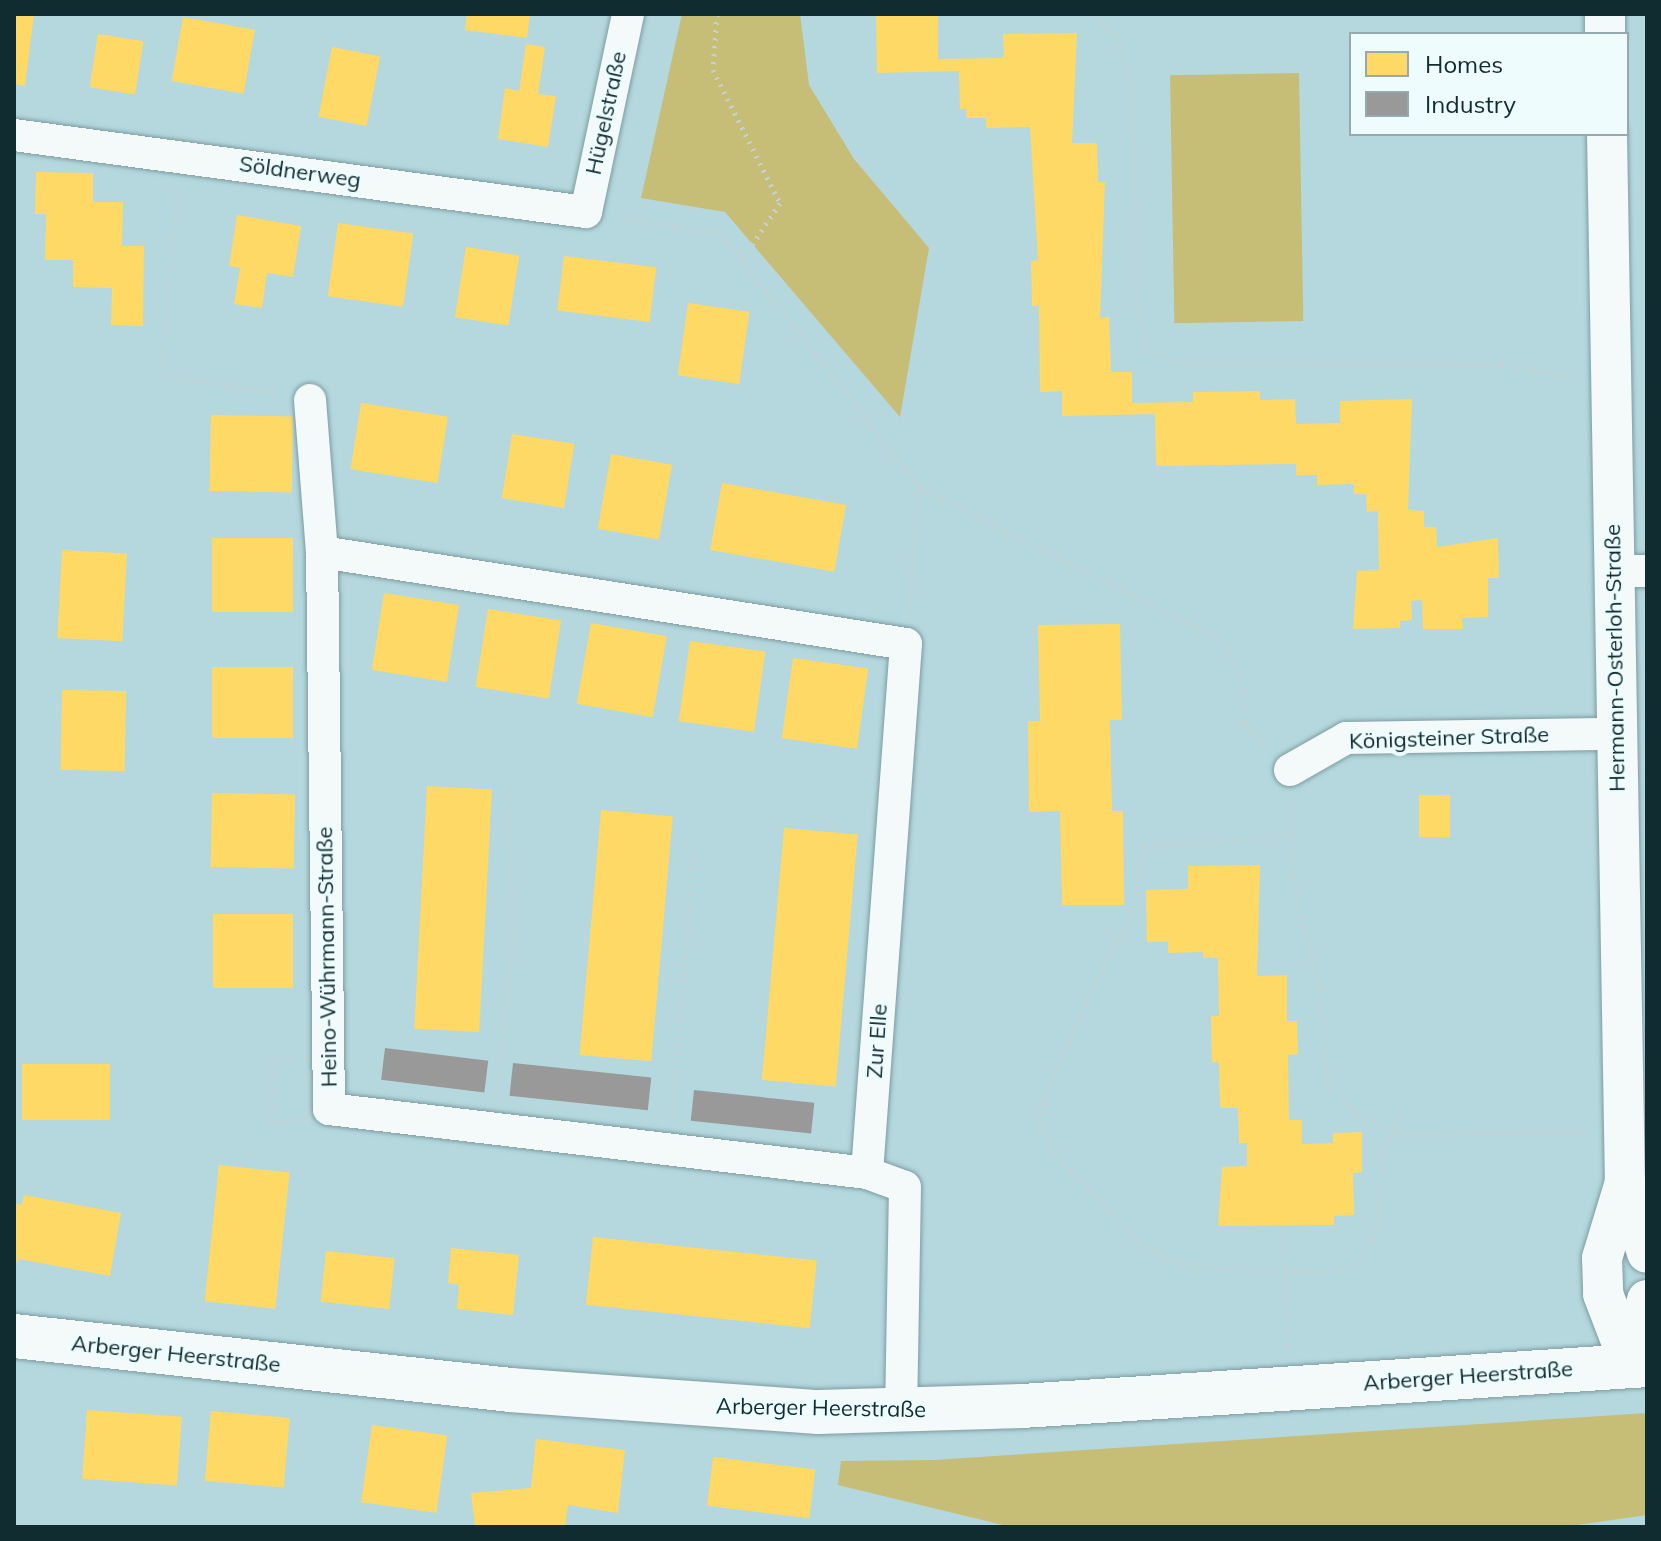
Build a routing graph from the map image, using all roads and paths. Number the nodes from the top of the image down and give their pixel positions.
1 (628, 14) edge
2 (717, 14) edge
3 (1096, 14) edge
4 (14, 135) edge
5 (1607, 136) edge
6 (180, 155) junction
7 (586, 212) junction
8 (742, 260) junction
9 (1611, 384) junction
10 (310, 400) joint
11 (920, 487) junction
12 (322, 552) junction
13 (1631, 571) edge
14 (906, 644) junction
15 (1615, 734) junction
16 (1290, 770) junction
17 (508, 790) dead end
18 (1291, 836) junction
19 (694, 850) dead end
20 (1402, 1112) dead end
21 (494, 1129) junction
22 (1393, 1130) junction
23 (1586, 1131) dead end
24 (670, 1150) junction
25 (867, 1173) junction
26 (1625, 1182) junction
27 (1285, 1225) dead end
28 (1647, 1253) edge
29 (1285, 1269) junction
30 (1647, 1300) edge
31 (14, 1336) edge
32 (1287, 1348) dead end
33 (1639, 1366) edge
34 (901, 1411) junction

1 - 7 street, Hügelstraße
2 - 8 path
3 - 9 path
4 - 6 street, Söldnerweg
5 - 9 street, Hermann-Osterloh-Straße
6 - 7 street, Söldnerweg
6 - 10 path
7 - 8 path
8 - 11 path
9 - 13 street, Hermann-Osterloh-Straße
10 - 12 street, Heino-Wührmann-Straße
11 - 14 path
11 - 16 path
12 - 14 street
12 - 21 street, Heino-Wührmann-Straße
13 - 15 street, Hermann-Osterloh-Straße
14 - 25 street, Zur Elle
15 - 16 street, Königsteiner Straße
15 - 26 street, Hermann-Osterloh-Straße
16 - 18 path
17 - 21 path
18 - 22 path
18 - 29 path
19 - 24 path
20 - 22 path
21 - 24 street, Heino-Wührmann-Straße
22 - 23 path
22 - 29 path
24 - 25 street, Heino-Wührmann-Straße
25 - 34 street
26 - 28 street, Hermann-Osterloh-Straße
26 - 33 street, Hermann-Osterloh-Straße
27 - 29 path
29 - 32 path
30 - 33 street
31 - 34 main road, Arberger Heerstraße
33 - 34 main road, Arberger Heerstraße

